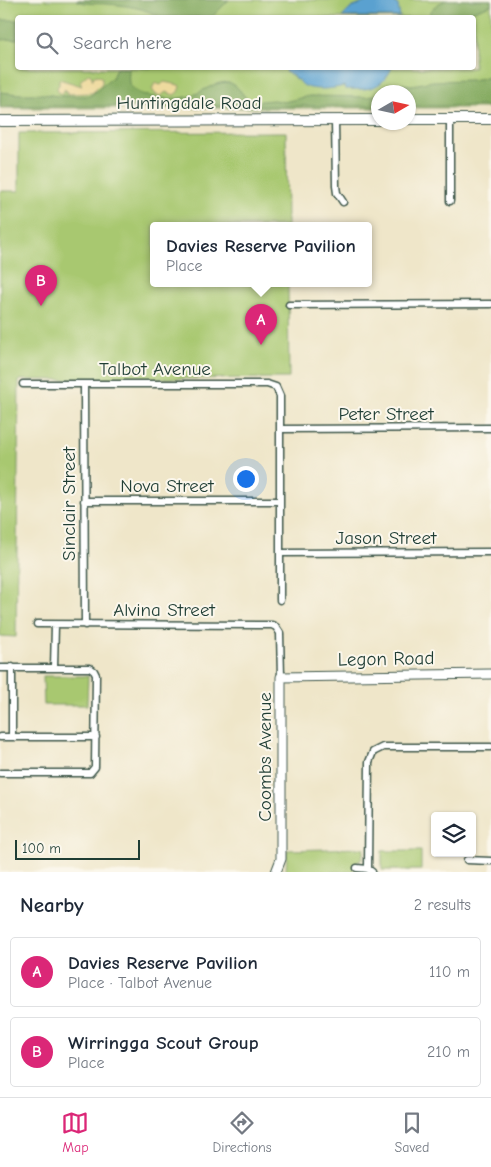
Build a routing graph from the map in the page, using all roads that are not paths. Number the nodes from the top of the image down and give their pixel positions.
1 (416, 119) edge
2 (450, 119) junction
3 (491, 119) edge
4 (0, 120) edge
5 (335, 120) junction
6 (371, 120) edge
7 (450, 201) dead end
8 (342, 202) dead end
9 (491, 304) edge
10 (289, 305) dead end
11 (23, 384) dead end
12 (84, 384) junction
13 (491, 428) edge
14 (280, 429) junction
15 (84, 501) junction
16 (280, 501) junction
17 (491, 552) edge
18 (280, 553) junction
19 (280, 600) dead end
20 (37, 624) dead end
21 (55, 624) junction
22 (85, 625) junction
23 (281, 640) joint
24 (0, 668) edge
25 (12, 668) junction
26 (54, 668) junction
27 (491, 674) edge
28 (281, 677) junction
29 (0, 737) edge
30 (12, 737) junction
31 (96, 737) junction
32 (491, 747) edge
33 (0, 773) edge
34 (467, 860) dead end
35 (491, 861) edge
36 (357, 868) dead end
37 (370, 871) edge
38 (270, 872) edge
39 (276, 872) edge

1 - 2 main road
2 - 3 main road
2 - 7 street
4 - 5 main road, Huntingdale Road
5 - 6 main road, Huntingdale Road
5 - 8 street
9 - 10 street
11 - 12 street, Talbot Avenue
12 - 14 street, Talbot Avenue
12 - 15 street, Sinclair Street
13 - 14 street, Peter Street
14 - 16 street
15 - 16 street, Nova Street
15 - 22 street, Sinclair Street
16 - 18 street
17 - 18 street, Jason Street
18 - 19 street
20 - 21 street, Alvina Street
21 - 22 street, Alvina Street
21 - 26 street
22 - 23 street, Alvina Street
23 - 28 street, Coombs Avenue
24 - 25 street
25 - 26 street
25 - 30 street
26 - 31 street
27 - 28 street, Legon Road
28 - 39 street, Coombs Avenue
29 - 30 street
30 - 31 street
31 - 33 street
32 - 37 street
34 - 35 street
36 - 37 street
38 - 39 street

